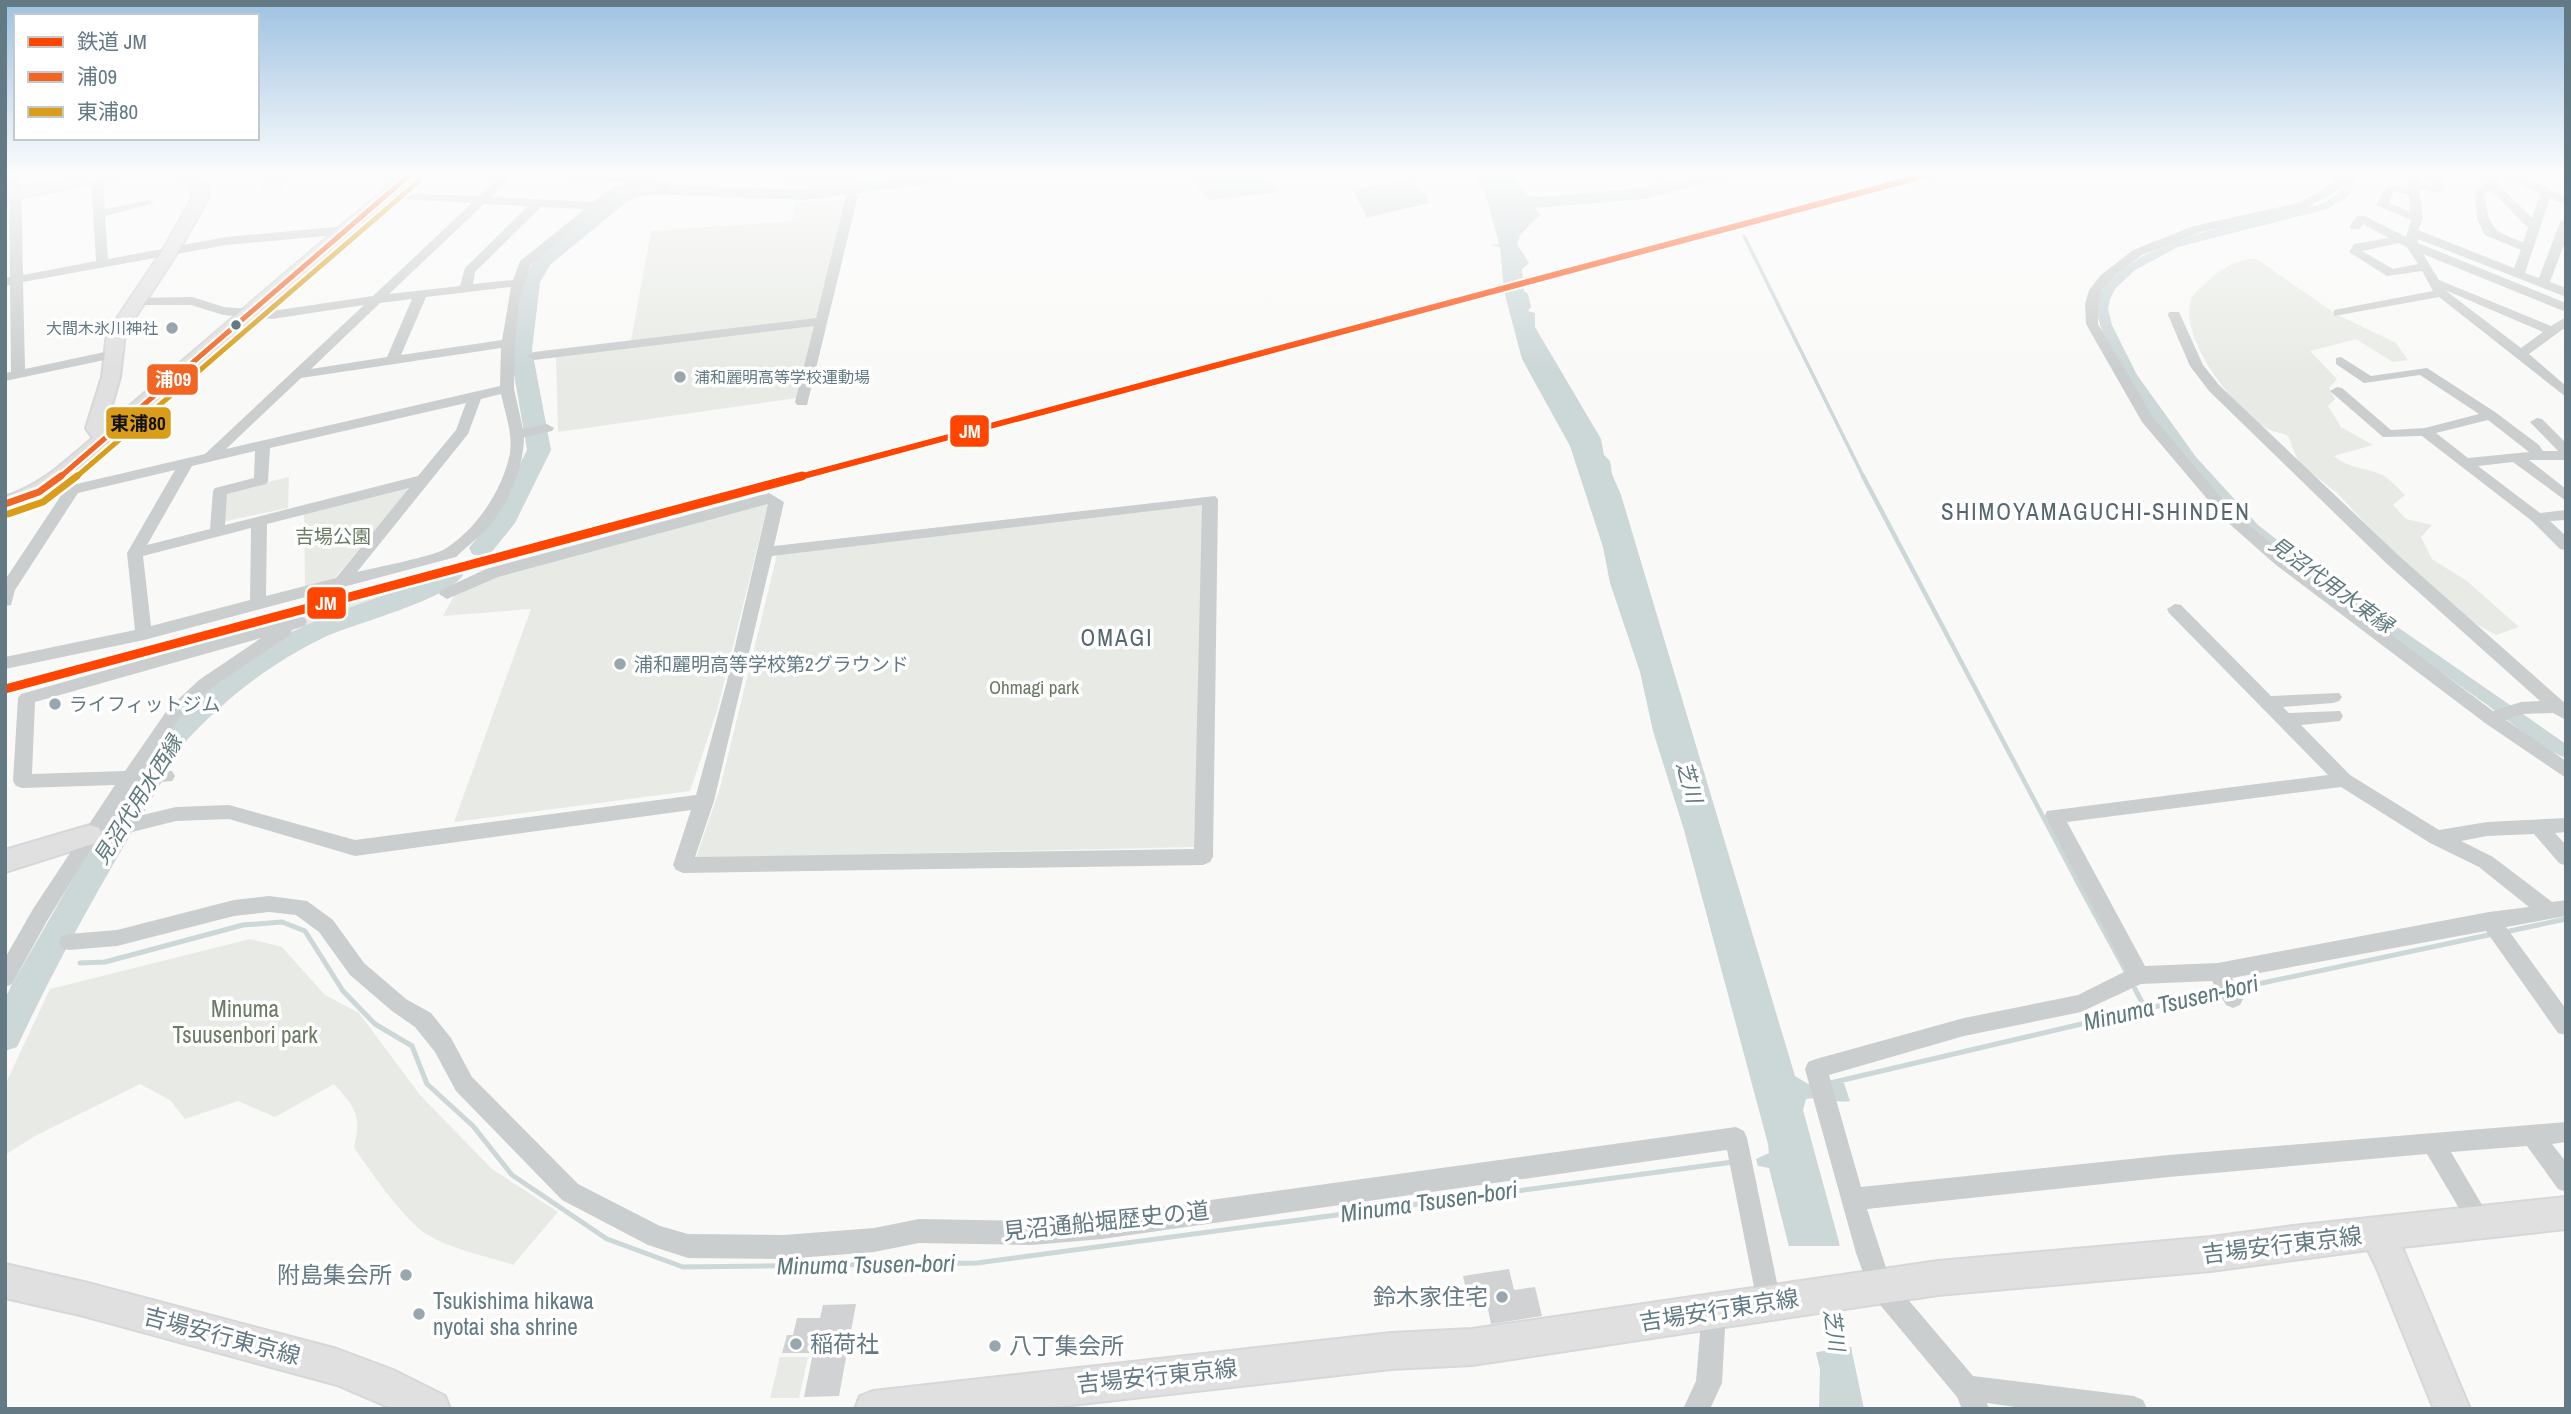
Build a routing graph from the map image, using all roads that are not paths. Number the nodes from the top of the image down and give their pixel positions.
1 (11, 239) edge
2 (101, 239) edge
3 (177, 239) edge
4 (247, 239) edge
5 (336, 239) edge
6 (440, 239) edge
7 (501, 239) edge
8 (553, 239) edge
9 (841, 239) edge
10 (2169, 239) edge
11 (2408, 239) junction
12 (2532, 239) edge
13 (2535, 239) edge
14 (2561, 239) edge
15 (2558, 248) junction
16 (171, 250) junction
17 (102, 263) junction
18 (2424, 267) junction
19 (2519, 274) junction
20 (11, 281) edge
21 (2434, 281) junction
22 (517, 284) junction
23 (2543, 284) junction
24 (466, 290) junction
25 (2441, 293) junction
26 (2566, 293) edge
27 (420, 296) junction
28 (137, 301) junction
29 (374, 301) junction
30 (2566, 308) edge
31 (2339, 313) dead end
32 (248, 314) junction
33 (2174, 315) dead end
34 (821, 321) junction
35 (2566, 321) edge
36 (2553, 331) junction
37 (508, 343) junction
38 (114, 354) junction
39 (2521, 354) junction
40 (534, 356) dead end
41 (392, 360) junction
42 (2341, 361) dead end
43 (12, 375) edge
44 (296, 375) junction
45 (507, 389) junction
46 (2337, 391) dead end
47 (2566, 393) edge
48 (476, 395) junction
49 (802, 402) dead end
50 (2490, 415) junction
51 (2536, 422) dead end
52 (547, 428) dead end
53 (2425, 432) junction
54 (517, 434) junction
55 (107, 437) junction
56 (263, 444) junction
57 (2566, 453) edge
58 (2538, 455) junction
59 (2514, 456) junction
60 (210, 457) junction
61 (187, 462) junction
62 (2465, 463) junction
63 (422, 480) junction
64 (73, 489) junction
65 (2566, 496) edge
66 (11, 503) edge
67 (2566, 515) edge
68 (2537, 518) junction
69 (259, 521) junction
70 (217, 532) junction
71 (2566, 545) edge
72 (765, 552) junction
73 (135, 553) junction
74 (341, 582) junction
75 (447, 594) dead end
76 (5, 601) edge
77 (257, 604) junction
78 (2175, 610) dead end
79 (144, 634) junction
80 (5, 663) edge
81 (2333, 697) dead end
82 (2269, 702) junction
83 (2561, 710) edge
84 (2501, 715) junction
85 (2334, 716) dead end
86 (2287, 720) junction
87 (2566, 771) edge
88 (166, 776) dead end
89 (128, 777) junction
90 (2344, 780) junction
91 (705, 802) junction
92 (2566, 825) edge
93 (2539, 827) junction
94 (90, 835) junction
95 (2437, 838) junction
96 (2566, 858) edge
97 (5, 860) edge
98 (2558, 909) edge
99 (2489, 920) junction
100 (69, 942) dead end
101 (2218, 972) junction
102 (2139, 975) junction
103 (5, 978) edge
104 (2233, 999) dead end
105 (2566, 1026) edge
106 (2566, 1132) edge
107 (2532, 1135) junction
108 (2434, 1145) junction
109 (2566, 1181) edge
110 (1853, 1199) junction
111 (2566, 1213) edge
112 (2480, 1222) junction
113 (2376, 1233) junction
114 (5, 1281) edge
115 (1878, 1286) junction
116 (1775, 1301) junction
117 (1714, 1310) junction
118 (1971, 1398) edge
119 (1693, 1408) edge
120 (432, 1409) edge
121 (873, 1409) edge
122 (2134, 1409) edge
123 (2452, 1409) edge

1 - 20 street
2 - 17 street
3 - 16 street
4 - 16 street
5 - 32 street
6 - 29 street
7 - 24 street
8 - 22 street
9 - 34 street
10 - 84 street
11 - 18 street
11 - 18 street
11 - 19 street
11 - 30 street
12 - 19 street
13 - 15 street
14 - 15 street
15 - 23 street
16 - 17 street
16 - 28 street
17 - 20 street
18 - 21 street
19 - 23 street
20 - 43 street
21 - 25 street
21 - 36 street
22 - 24 street
22 - 37 street
23 - 26 street
24 - 27 street
25 - 31 street
25 - 39 street
27 - 29 street
27 - 41 street
28 - 32 street
28 - 38 street
29 - 32 street
29 - 44 street
32 - 55 street
33 - 83 street
34 - 40 street
34 - 49 street
35 - 36 street
36 - 39 street
37 - 41 street
37 - 45 street
38 - 43 street
38 - 55 street
39 - 47 street
41 - 44 street
42 - 50 street
44 - 60 street
45 - 48 street
45 - 54 street
46 - 53 street
48 - 56 street
48 - 63 street
50 - 53 street
50 - 58 street
51 - 57 street
52 - 54 street
53 - 62 street
54 - 74 street
55 - 66 street
56 - 60 street
56 - 70 street
57 - 58 street
58 - 59 street
59 - 62 street
59 - 65 street
60 - 61 street
61 - 64 street
61 - 73 street
62 - 68 street
63 - 69 street
63 - 74 street
64 - 66 street
64 - 76 street
67 - 68 street
68 - 71 street
69 - 70 street
69 - 77 street
70 - 73 street
72 - 75 street
72 - 91 street
72 - 91 street
73 - 79 street
74 - 77 street
77 - 79 street
78 - 82 street
79 - 80 street
81 - 82 street
82 - 86 street
83 - 84 street
84 - 87 street
85 - 86 street
86 - 90 street
88 - 89 street
89 - 89 street
89 - 94 street
90 - 95 street
90 - 102 street
91 - 94 street
92 - 93 street
93 - 95 street
93 - 96 street
94 - 97 street
94 - 103 street
95 - 98 street
98 - 99 street
99 - 101 street
99 - 105 street
100 - 116 street, 見沼通船堀歴史の道
101 - 102 street
101 - 104 street
102 - 110 street
106 - 107 street
107 - 108 street
107 - 109 street
108 - 110 street
108 - 112 street
110 - 115 street
111 - 112 street, 吉場安行東京線
112 - 113 street, 吉場安行東京線
113 - 115 street, 吉場安行東京線
113 - 123 street
114 - 120 street, 吉場安行東京線
115 - 116 street, 吉場安行東京線
115 - 118 street
116 - 117 street, 吉場安行東京線
117 - 119 street
117 - 121 street, 吉場安行東京線
118 - 122 street

